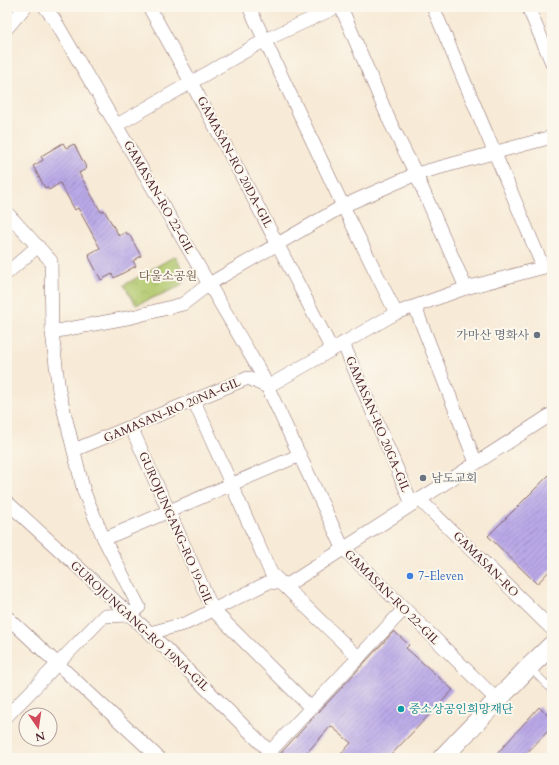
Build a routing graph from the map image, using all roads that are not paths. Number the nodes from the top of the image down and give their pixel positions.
1 (25, 7) edge
2 (45, 7) edge
3 (149, 7) edge
4 (250, 7) edge
5 (337, 7) edge
6 (340, 7) edge
7 (433, 7) edge
8 (528, 7) edge
9 (7, 28) edge
10 (265, 40) junction
11 (552, 63) edge
12 (191, 81) junction
13 (116, 125) junction
14 (552, 137) edge
15 (494, 153) junction
16 (416, 174) junction
17 (343, 206) junction
18 (7, 213) edge
19 (278, 244) junction
20 (38, 246) junction
21 (548, 266) edge
22 (7, 273) edge
23 (209, 284) junction
24 (466, 288) junction
25 (415, 306) junction
26 (396, 313) junction
27 (52, 332) junction
28 (338, 347) junction
29 (267, 387) junction
30 (194, 402) junction
31 (552, 414) edge
32 (131, 428) junction
33 (74, 450) junction
34 (300, 455) junction
35 (476, 463) junction
36 (231, 484) junction
37 (416, 501) junction
38 (7, 502) edge
39 (168, 511) junction
40 (104, 539) junction
41 (343, 548) junction
42 (281, 583) junction
43 (404, 609) junction
44 (213, 610) junction
45 (130, 615) junction
46 (7, 617) edge
47 (552, 629) edge
48 (150, 633) junction
49 (552, 645) edge
50 (359, 658) junction
51 (57, 664) junction
52 (529, 667) junction
53 (552, 690) edge
54 (497, 700) junction
55 (311, 708) junction
56 (7, 716) edge
57 (267, 755) edge
58 (159, 758) edge
59 (442, 758) edge

1 - 9 street
2 - 13 street, GAMASAN-RO 22-GIL
3 - 12 street, GAMASAN-RO 20DA-GIL
4 - 10 street
5 - 10 street
6 - 16 street
7 - 15 street
8 - 11 street
10 - 12 street
10 - 17 street
12 - 13 street
12 - 19 street, GAMASAN-RO 20DA-GIL
13 - 23 street, GAMASAN-RO 22-GIL
14 - 15 street
15 - 16 street
15 - 21 street
16 - 17 street
16 - 24 street
17 - 19 street
17 - 26 street
18 - 20 street
19 - 23 street
19 - 28 street
20 - 22 street
20 - 27 street
21 - 24 street
23 - 27 street
23 - 29 street, GAMASAN-RO 22-GIL
24 - 25 street
25 - 26 street
25 - 35 street
26 - 28 street
27 - 33 street
28 - 29 street
28 - 37 street, GAMASAN-RO 20GA-GIL
29 - 30 street, GAMASAN-RO 20NA-GIL
29 - 34 street, GAMASAN-RO 22-GIL
30 - 32 street, GAMASAN-RO 20NA-GIL
30 - 36 street
31 - 35 street, GAMASAN-RO 20GA-GIL
32 - 33 street, GAMASAN-RO 20NA-GIL
32 - 39 street, GUROJUNGANG-RO 19-GIL
33 - 40 street
34 - 36 street
34 - 41 street, GAMASAN-RO 22-GIL
35 - 37 street, GAMASAN-RO 20GA-GIL
36 - 39 street
36 - 42 street
37 - 41 street, GAMASAN-RO 20GA-GIL
37 - 47 street, GAMASAN-RO
38 - 45 street, GUROJUNGANG-RO 19NA-GIL
39 - 40 street
39 - 44 street, GUROJUNGANG-RO 19-GIL
40 - 45 street
41 - 42 street, GAMASAN-RO 20GA-GIL
41 - 43 street, GAMASAN-RO 22-GIL
42 - 44 street, GAMASAN-RO 20GA-GIL
42 - 50 street
43 - 50 street
43 - 54 street, GAMASAN-RO 22-GIL
44 - 48 street, GAMASAN-RO 20GA-GIL
44 - 55 street, GUROJUNGANG-RO 19-GIL
45 - 48 street, GUROJUNGANG-RO 19NA-GIL
45 - 51 street
46 - 51 street
48 - 57 street, GUROJUNGANG-RO 19NA-GIL
49 - 52 main road
50 - 55 street
51 - 56 street
51 - 58 street
52 - 53 lane
52 - 54 main road
54 - 59 main road
55 - 57 street

